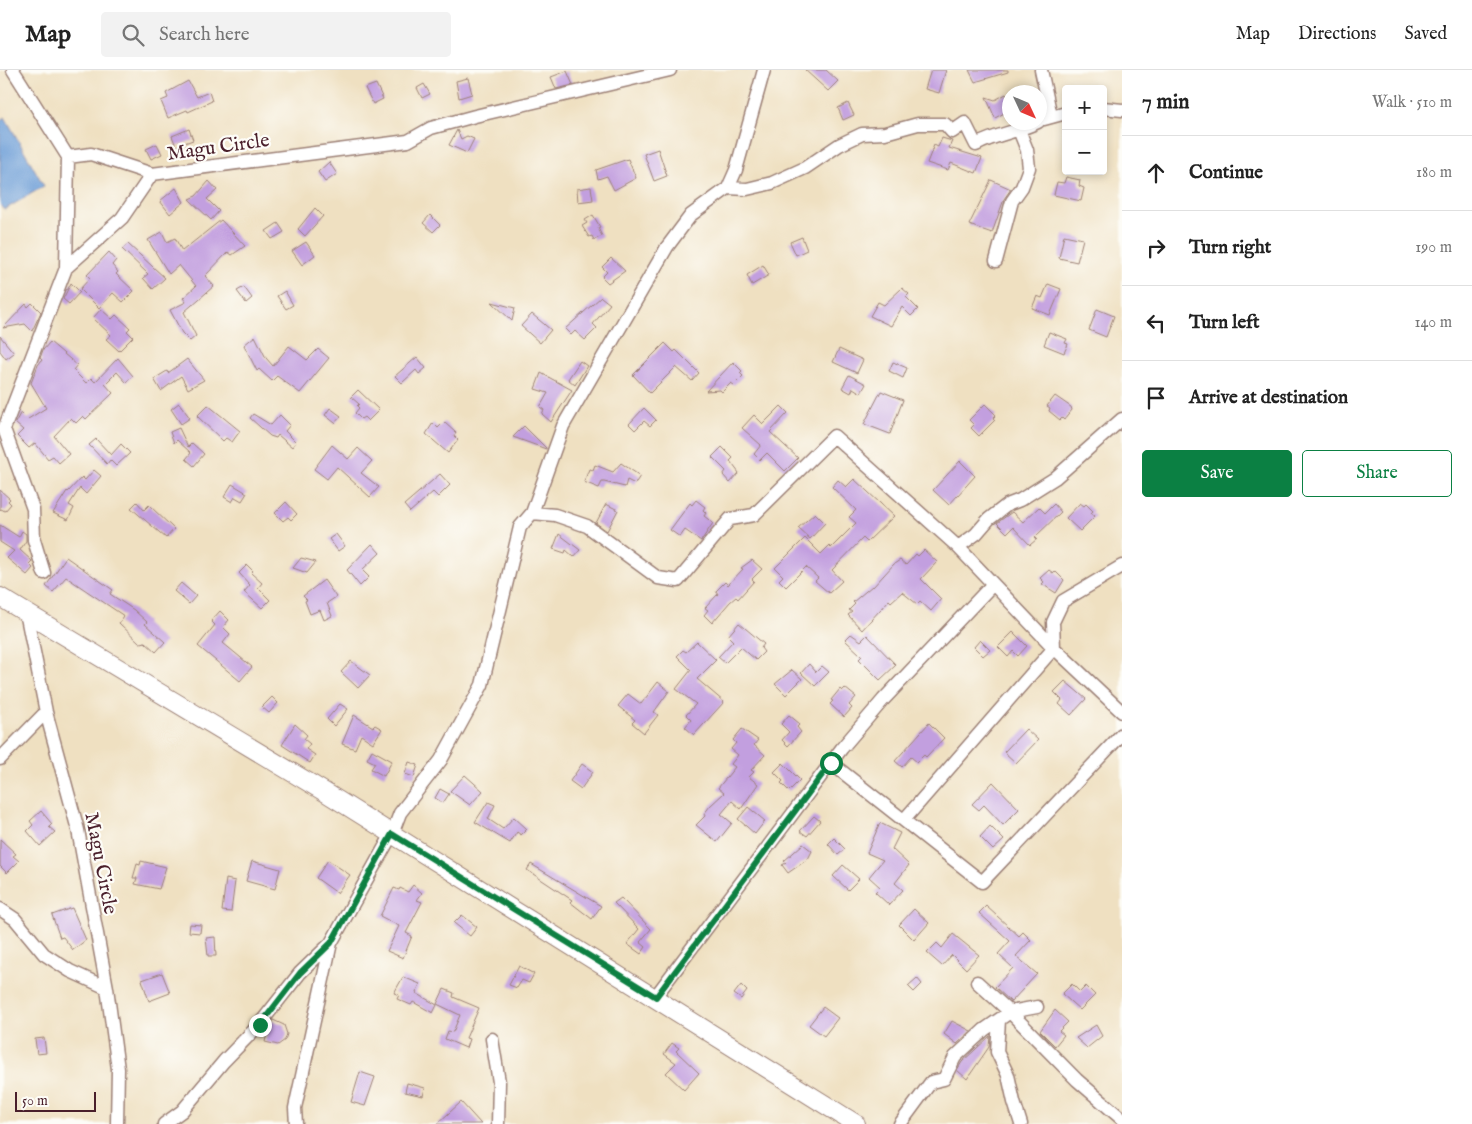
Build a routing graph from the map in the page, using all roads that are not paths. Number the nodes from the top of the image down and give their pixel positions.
1 (13, 70) edge
2 (670, 70) edge
3 (764, 70) edge
4 (1041, 70) edge
5 (1042, 85) edge
6 (1107, 108) edge
7 (1122, 110) edge
8 (1062, 114) edge
9 (1047, 119) edge
10 (1020, 130) joint
11 (68, 156) junction
12 (152, 174) junction
13 (728, 188) junction
14 (996, 261) dead end
15 (66, 268) junction
16 (1122, 419) edge
17 (532, 513) junction
18 (958, 547) junction
19 (1122, 566) edge
20 (44, 573) dead end
21 (993, 584) junction
22 (0, 597) edge
23 (26, 612) junction
24 (1054, 648) junction
25 (46, 712) junction
26 (1122, 712) edge
27 (1122, 734) edge
28 (0, 759) edge
29 (831, 763) junction
30 (904, 820) junction
31 (392, 834) junction
32 (0, 909) edge
33 (331, 943) junction
34 (977, 982) dead end
35 (107, 988) junction
36 (656, 997) junction
37 (1037, 1007) dead end
38 (1010, 1012) junction
39 (999, 1020) junction
40 (492, 1039) dead end
41 (1122, 1119) edge
42 (117, 1124) edge
43 (164, 1124) edge
44 (296, 1124) edge
45 (498, 1124) edge
46 (856, 1124) edge
47 (900, 1124) edge
48 (1021, 1124) edge

1 - 11 street
2 - 12 street, Magu Circle
3 - 13 street
4 - 5 street
6 - 7 street
8 - 9 street
10 - 13 street
10 - 14 street
11 - 12 street
11 - 15 street
12 - 15 street, Magu Circle
13 - 17 street
15 - 20 street, Magu Circle
16 - 18 street
17 - 18 street
17 - 31 street
18 - 21 street
19 - 24 street
21 - 24 street
21 - 29 street
22 - 23 main road
23 - 25 street, Magu Circle
23 - 31 main road
24 - 26 street
24 - 30 street
25 - 28 street
25 - 35 street, Magu Circle
27 - 30 street
29 - 30 street
29 - 36 street
31 - 33 street
31 - 36 main road
32 - 35 street
33 - 43 street
33 - 44 street
34 - 38 street
35 - 42 street, Magu Circle
36 - 46 main road
37 - 38 street
38 - 39 street
38 - 41 street
39 - 47 street
39 - 48 street
40 - 45 street

